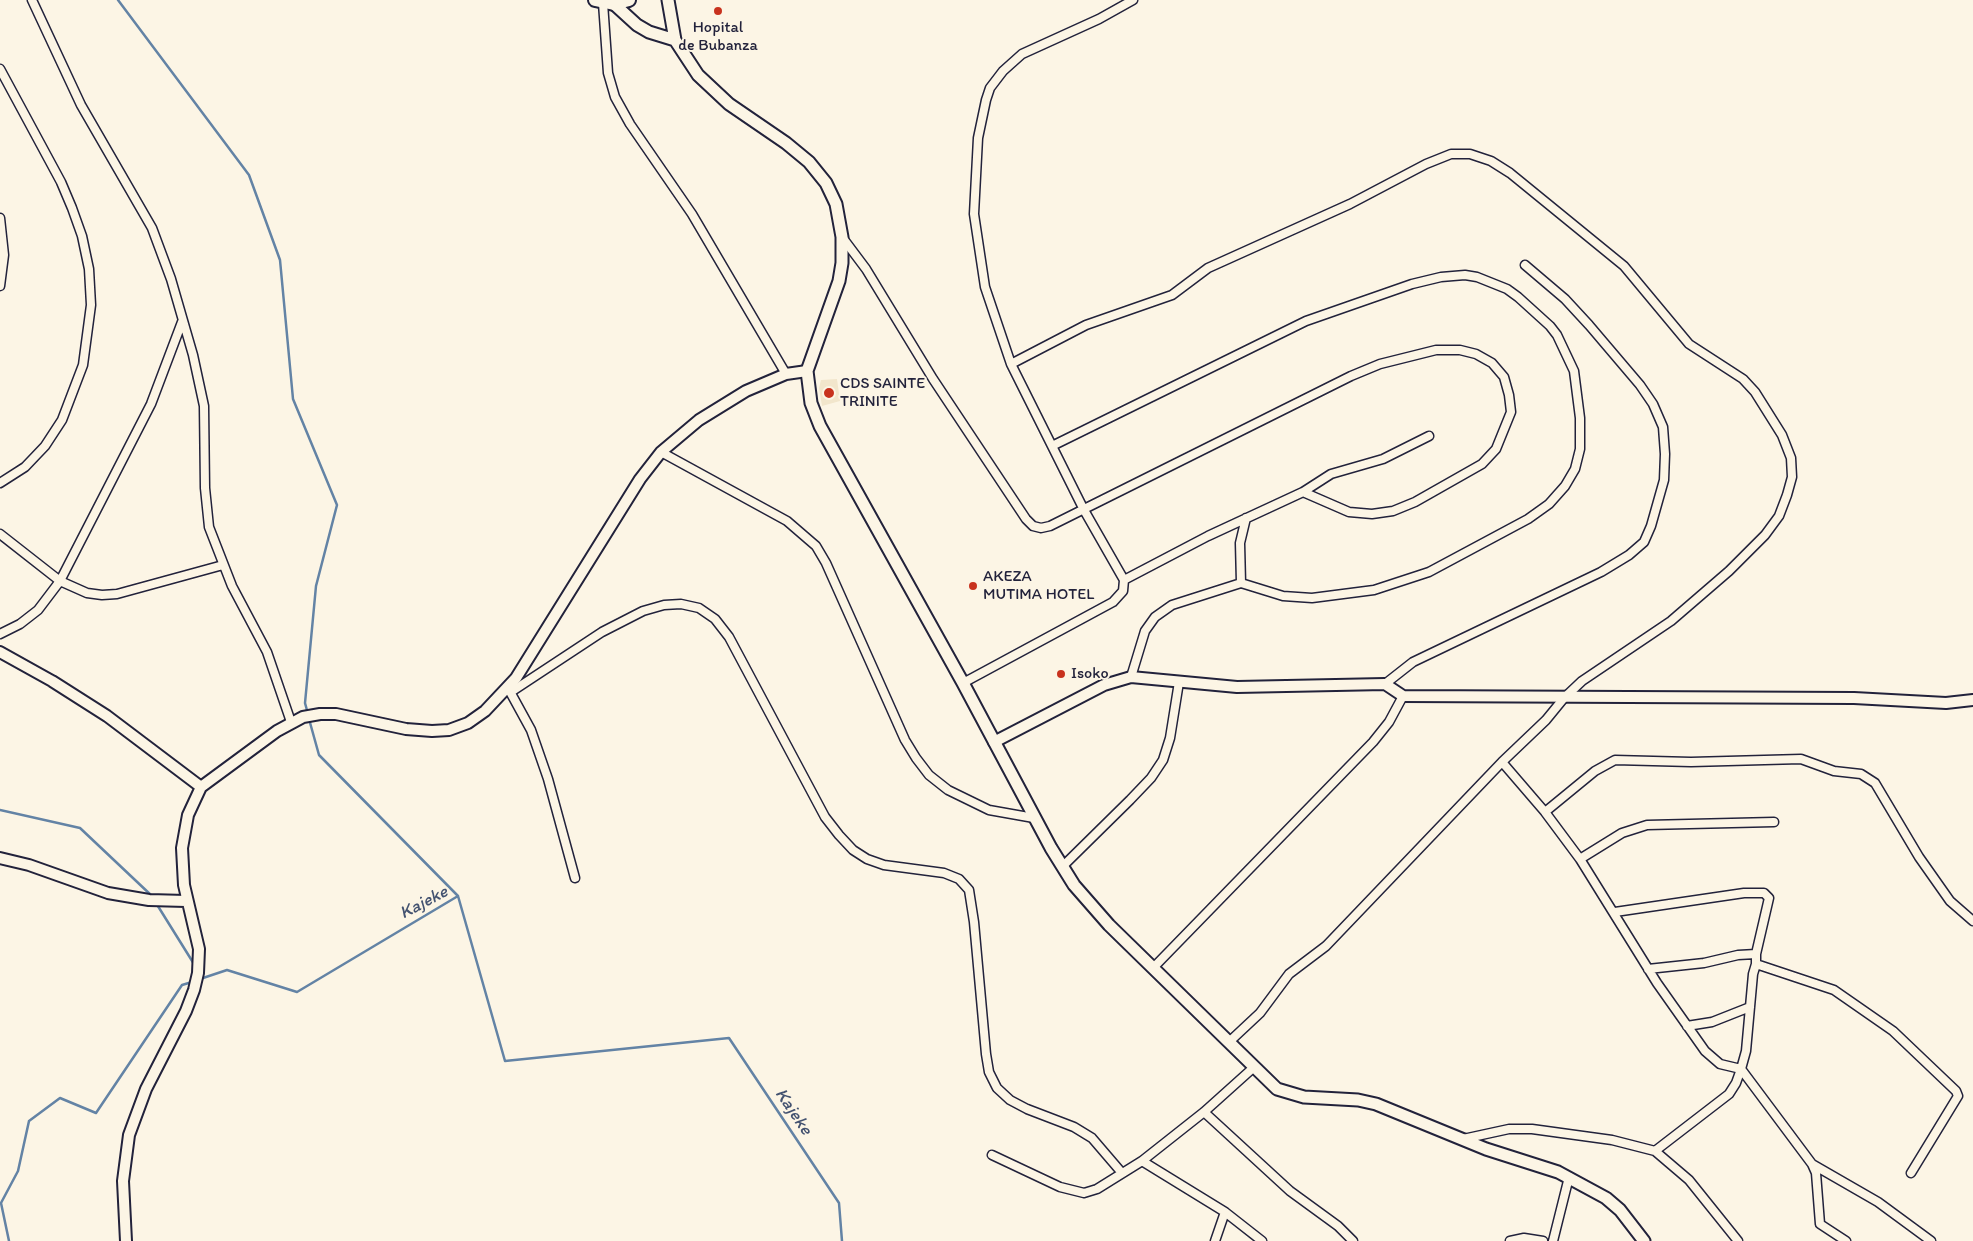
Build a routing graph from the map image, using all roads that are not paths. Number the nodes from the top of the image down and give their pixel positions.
1 (32, 0) edge
2 (629, 0) edge
3 (668, 0) edge
4 (1133, 0) edge
5 (604, 2) edge
6 (675, 40) junction
7 (0, 68) edge
8 (0, 218) edge
9 (842, 237) junction
10 (1525, 265) dead end
11 (0, 286) edge
12 (182, 322) junction
13 (1011, 364) junction
14 (807, 370) junction
15 (786, 374) junction
16 (1429, 436) dead end
17 (1052, 446) junction
18 (661, 452) junction
19 (0, 483) edge
20 (1303, 492) junction
21 (1084, 510) junction
22 (1246, 518) junction
23 (0, 534) edge
24 (223, 565) junction
25 (1124, 580) junction
26 (60, 581) junction
27 (1241, 583) junction
28 (0, 634) edge
29 (0, 652) edge
30 (1131, 678) junction
31 (1179, 682) junction
32 (963, 683) junction
33 (1385, 684) junction
34 (510, 690) junction
35 (1403, 696) junction
36 (1564, 698) junction
37 (1973, 700) edge
38 (291, 722) junction
39 (994, 742) junction
40 (1502, 762) junction
41 (201, 787) junction
42 (1545, 812) junction
43 (1034, 818) junction
44 (1774, 822) dead end
45 (0, 858) edge
46 (1580, 858) junction
47 (1062, 868) junction
48 (574, 878) dead end
49 (186, 901) junction
50 (1615, 912) junction
51 (1973, 920) edge
52 (1756, 954) junction
53 (1756, 964) junction
54 (1154, 966) junction
55 (1648, 969) junction
56 (1750, 1007) junction
57 (1687, 1026) junction
58 (1229, 1042) junction
59 (1253, 1068) junction
60 (1741, 1069) junction
61 (1204, 1112) junction
62 (1463, 1139) junction
63 (1655, 1151) junction
64 (992, 1155) dead end
65 (1142, 1161) junction
66 (1812, 1164) junction
67 (1122, 1173) junction
68 (1911, 1173) dead end
69 (1569, 1177) junction
70 (1225, 1212) junction
71 (126, 1241) edge
72 (1215, 1241) edge
73 (1262, 1241) edge
74 (1353, 1241) edge
75 (1510, 1241) edge
76 (1543, 1241) edge
77 (1554, 1241) edge
78 (1644, 1241) edge
79 (1738, 1241) edge
80 (1846, 1241) edge
81 (1931, 1241) edge

1 - 12 street
2 - 5 main road
3 - 6 main road
4 - 13 street
5 - 6 main road
5 - 15 street
6 - 9 main road
7 - 19 street
8 - 11 street
9 - 14 main road
9 - 21 street
10 - 33 street
12 - 24 street
12 - 26 street
13 - 17 street
13 - 36 street
14 - 15 street
14 - 32 main road
15 - 18 street
16 - 20 street
17 - 21 street
17 - 27 street
18 - 34 street
18 - 43 street
20 - 21 street
20 - 22 street
21 - 25 street
22 - 25 street
22 - 27 street
23 - 26 street
24 - 26 street
24 - 38 street
25 - 32 street
26 - 28 street
27 - 30 street
29 - 41 street
30 - 31 street
30 - 39 street
31 - 33 street
31 - 47 street
32 - 39 main road
33 - 35 street
34 - 38 street
34 - 48 street
34 - 67 street
35 - 36 street
35 - 54 street
36 - 37 street
36 - 40 street
38 - 41 street
39 - 43 main road
40 - 42 street
40 - 58 street
41 - 49 street
42 - 46 street
42 - 51 street
43 - 47 main road
44 - 46 street
45 - 49 street
46 - 50 street
47 - 54 main road
49 - 71 street
50 - 52 street
50 - 55 street
52 - 53 street
52 - 55 street
53 - 56 street
53 - 68 street
54 - 58 main road
55 - 57 street
56 - 57 street
56 - 60 street
57 - 60 street
58 - 59 main road
59 - 61 street
59 - 62 main road
60 - 63 street
60 - 66 street
61 - 65 street
61 - 74 street
62 - 63 street
62 - 69 main road
63 - 79 street
64 - 67 street
65 - 67 street
65 - 70 street
66 - 80 street
66 - 81 street
69 - 77 street
69 - 78 main road
70 - 72 street
70 - 73 street
75 - 76 street

